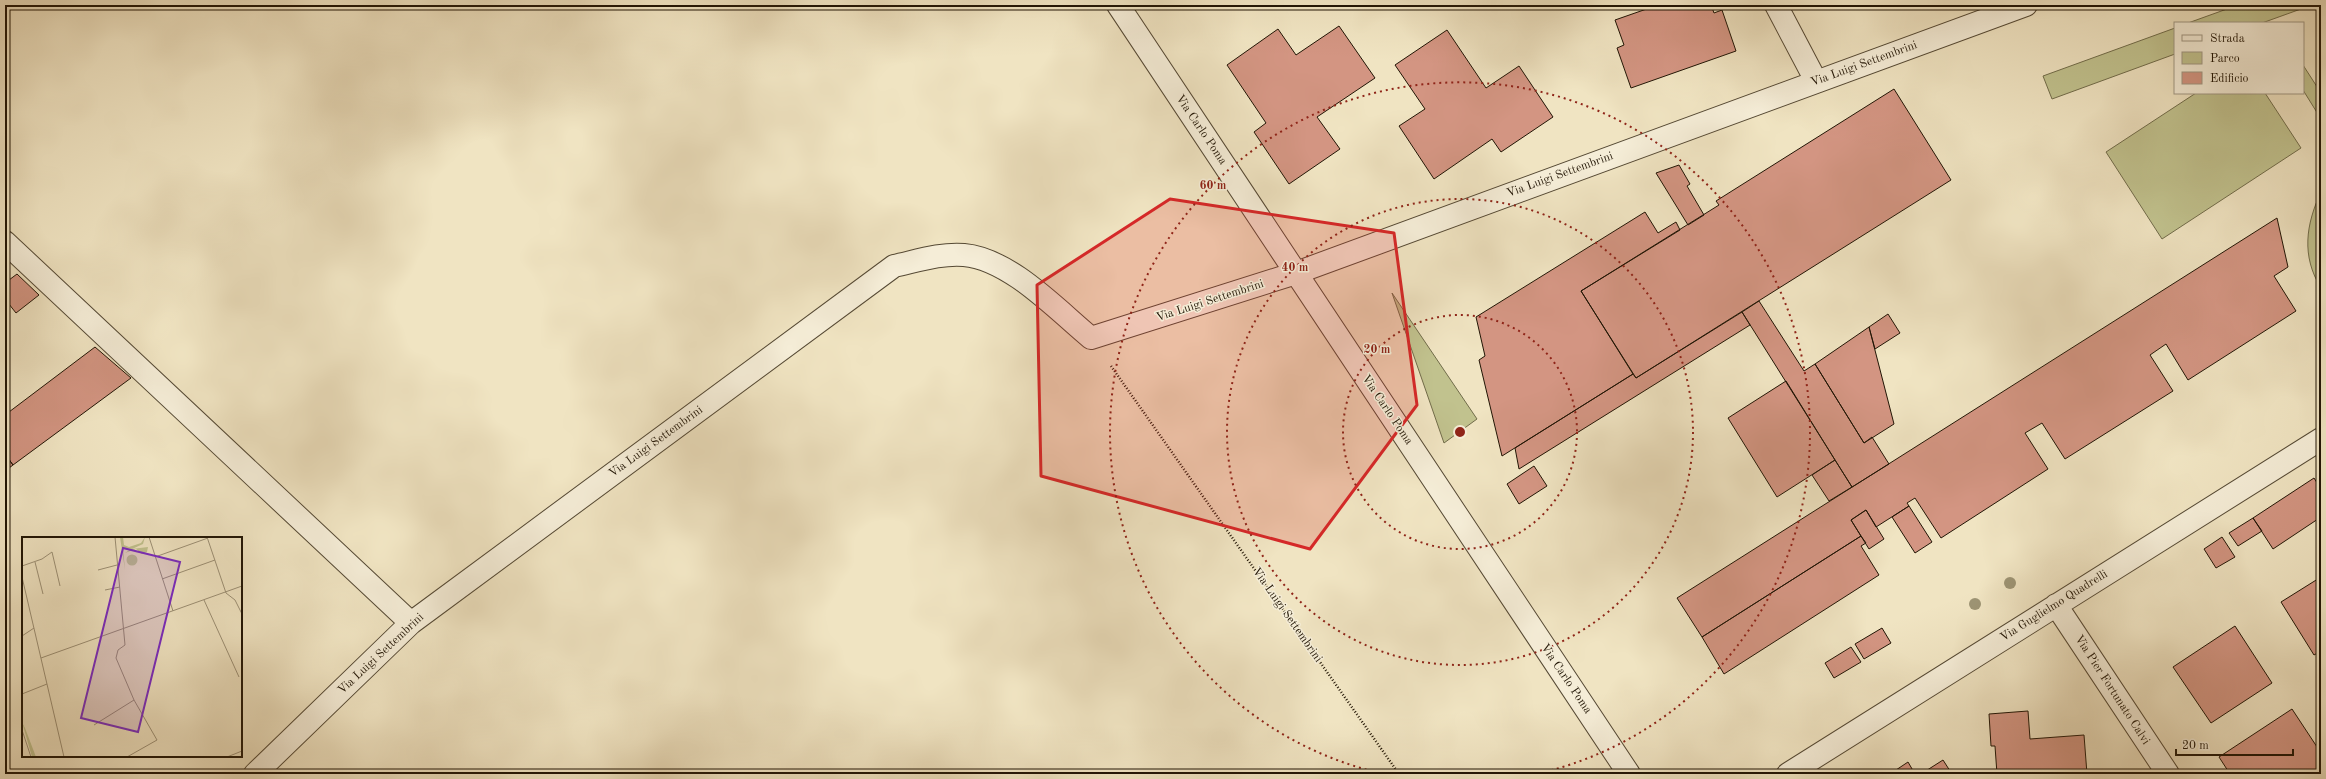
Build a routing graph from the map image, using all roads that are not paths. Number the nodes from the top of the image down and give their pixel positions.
1 (1118, 5) edge
2 (1776, 5) edge
3 (2026, 5) edge
4 (1816, 81) junction
5 (5, 242) edge
6 (1296, 273) junction
7 (2320, 442) edge
8 (2056, 605) junction
9 (412, 623) junction
10 (256, 774) edge
11 (1629, 774) edge
12 (1788, 774) edge
13 (2168, 774) edge

1 - 6 street, Via Carlo Poma
2 - 4 street
3 - 4 street, Via Luigi Settembrini
4 - 6 street, Via Luigi Settembrini
5 - 9 street
6 - 9 street, Via Luigi Settembrini
6 - 11 street, Via Carlo Poma
7 - 8 street, Via Guglielmo Quadrelli
8 - 12 street, Via Guglielmo Quadrelli
8 - 13 street, Via Pier Fortunato Calvi
9 - 10 street, Via Luigi Settembrini

